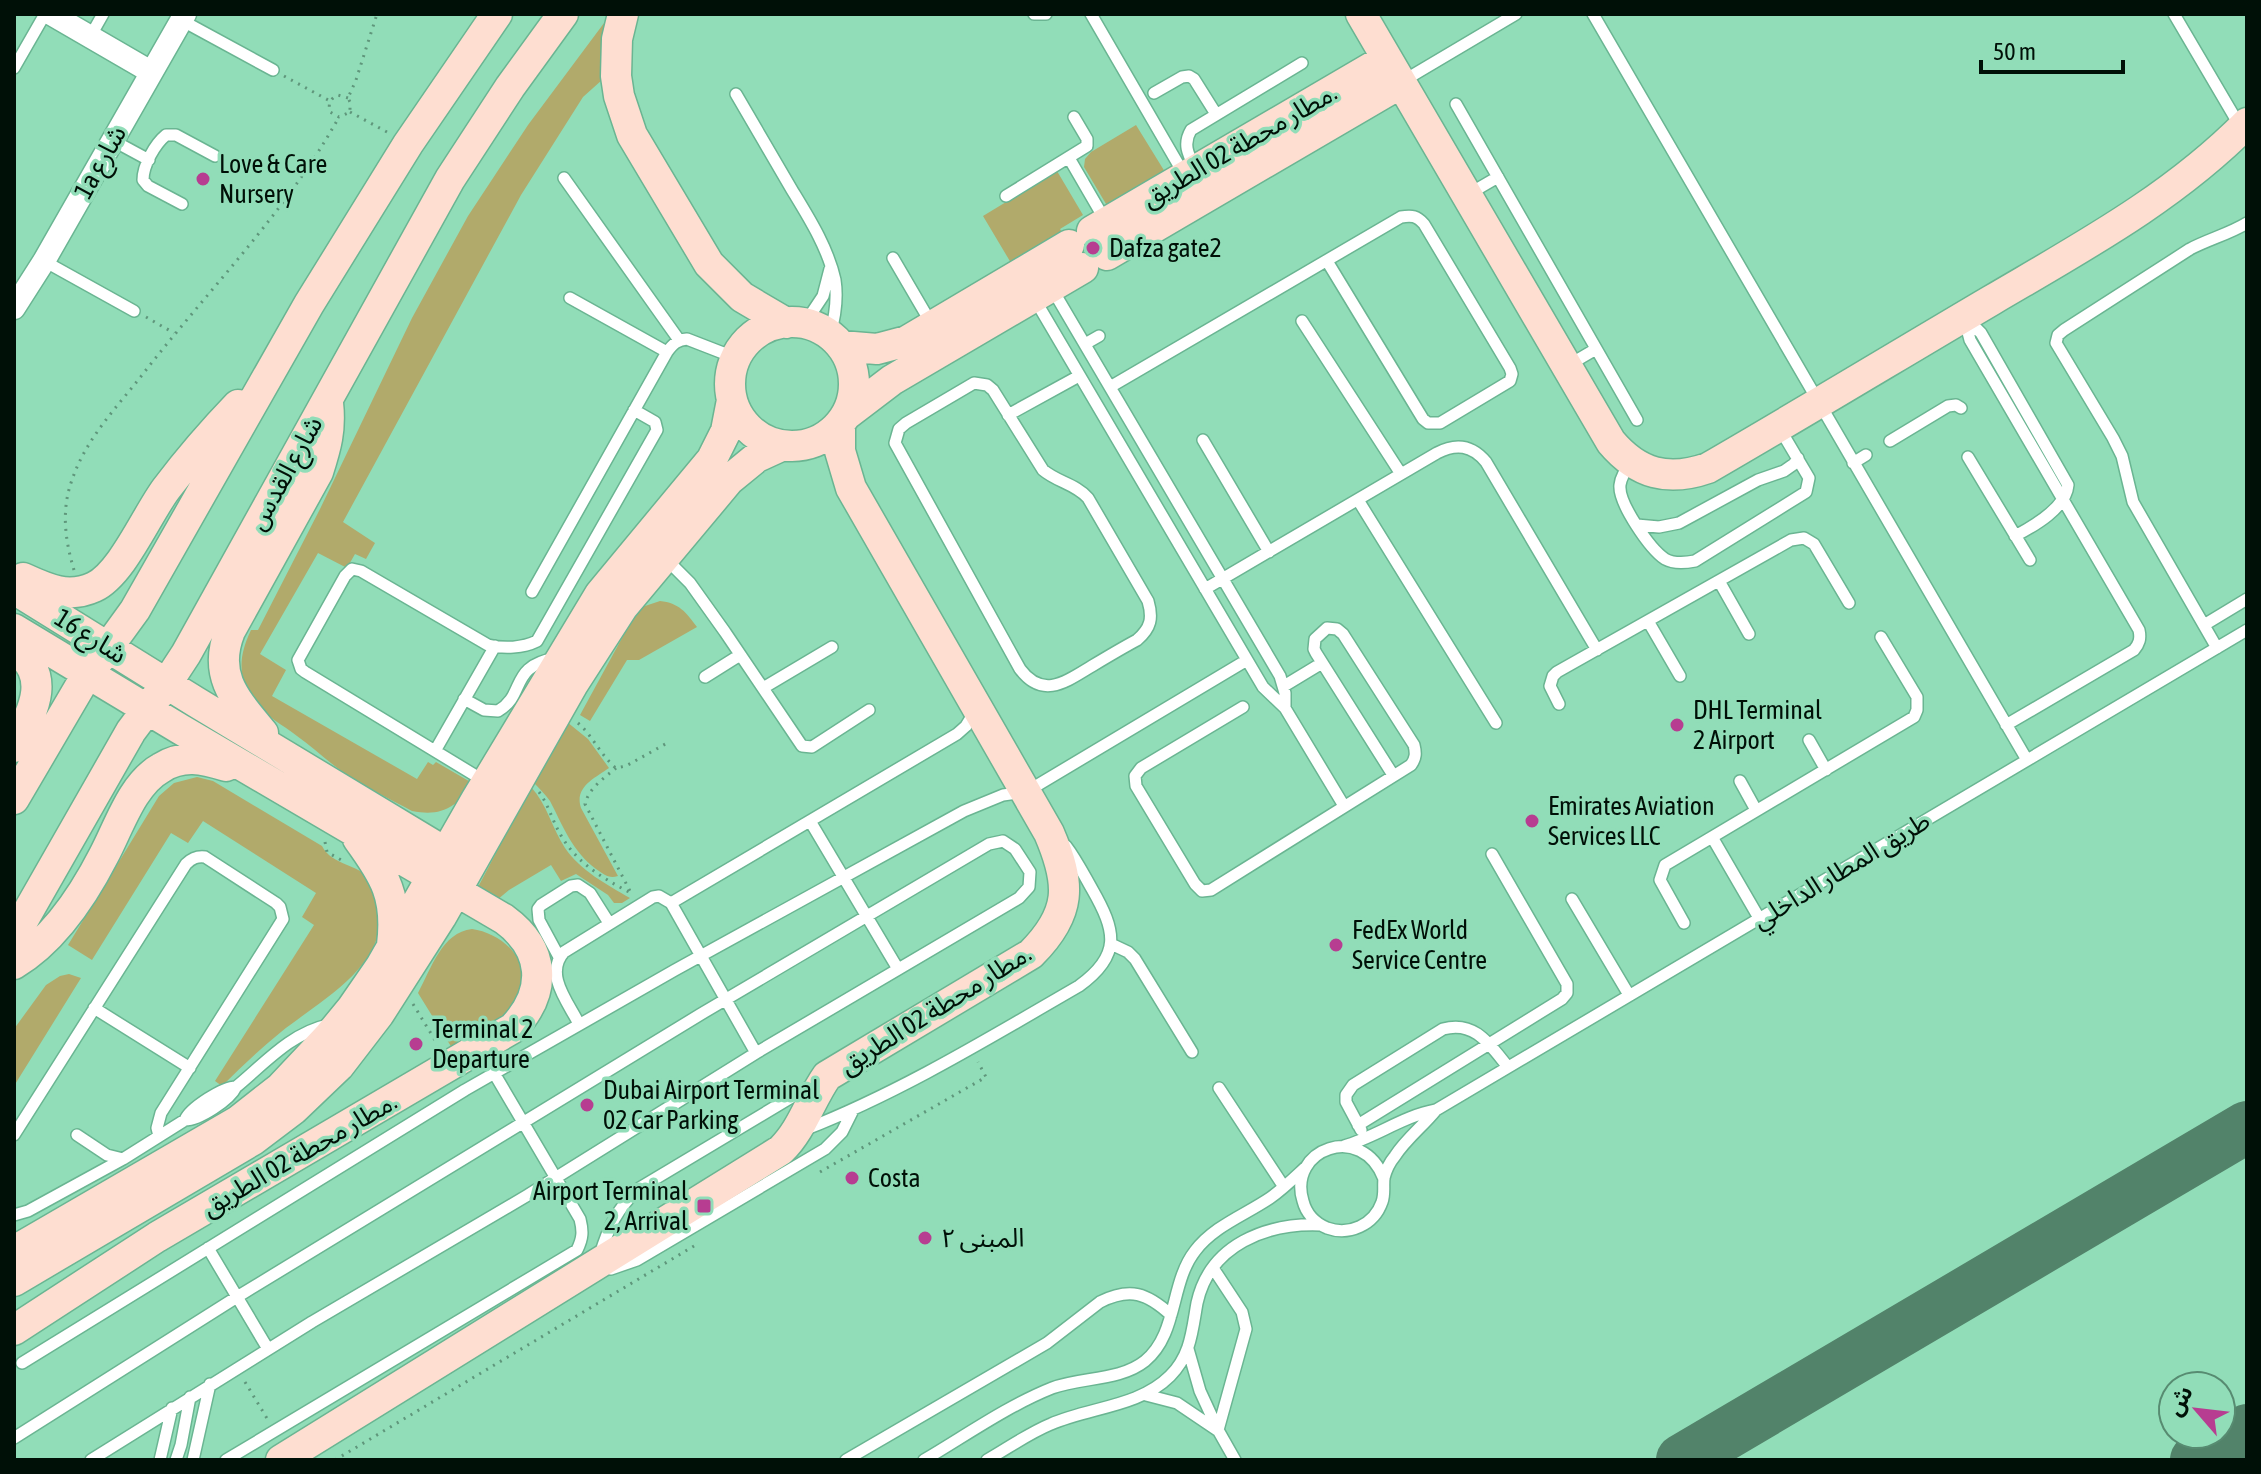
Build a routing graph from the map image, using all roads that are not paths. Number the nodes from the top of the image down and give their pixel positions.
1 (45, 14) edge
2 (51, 14) edge
3 (103, 14) edge
4 (497, 14) edge
5 (563, 14) edge
6 (623, 14) edge
7 (1034, 14) edge
8 (1046, 14) edge
9 (1091, 14) edge
10 (1361, 14) edge
11 (1516, 14) edge
12 (1593, 14) edge
13 (2174, 14) edge
14 (183, 17) edge
15 (90, 37) junction
16 (1302, 63) dead end
17 (14, 68) edge
18 (273, 70) road end
19 (1393, 71) junction
20 (151, 72) junction
21 (1154, 93) dead end
22 (736, 94) dead end
23 (1456, 104) dead end
24 (1216, 114) junction
25 (1074, 117) dead end
26 (2244, 126) edge
27 (112, 140) junction
28 (215, 156) dead end
29 (1069, 158) junction
30 (149, 160) junction
31 (1498, 177) junction
32 (564, 178) dead end
33 (1193, 182) junction
34 (1006, 196) dead end
35 (1467, 196) junction
36 (182, 204) dead end
37 (2247, 223) edge
38 (1092, 244) junction
39 (893, 258) dead end
40 (44, 261) junction
41 (1327, 261) junction
42 (830, 264) junction
43 (1036, 280) junction
44 (570, 298) dead end
45 (14, 308) edge
46 (134, 311) road end
47 (1964, 317) junction
48 (1302, 321) dead end
49 (933, 327) junction
50 (815, 332) junction
51 (1099, 336) dead end
52 (679, 340) junction
53 (1085, 344) junction
54 (1596, 349) junction
55 (667, 352) junction
56 (736, 358) junction
57 (1567, 366) junction
58 (270, 372) junction
59 (1079, 376) junction
60 (1110, 387) junction
61 (327, 397) junction
62 (732, 400) junction
63 (1818, 403) junction
64 (1961, 408) dead end
65 (634, 410) junction
66 (1008, 415) junction
67 (843, 420) junction
68 (1637, 420) dead end
69 (1779, 426) junction
70 (1203, 440) dead end
71 (1890, 441) dead end
72 (781, 446) junction
73 (1866, 455) dead end
74 (1968, 457) dead end
75 (1798, 458) junction
76 (1632, 463) junction
77 (1853, 463) junction
78 (1401, 474) junction
79 (2064, 498) junction
80 (1358, 500) junction
81 (1637, 525) junction
82 (2015, 536) junction
83 (1269, 552) junction
84 (663, 557) junction
85 (2030, 560) dead end
86 (14, 574) edge
87 (1223, 579) junction
88 (1719, 581) junction
89 (14, 589) edge
90 (1205, 589) junction
91 (532, 592) dead end
92 (2247, 599) edge
93 (1849, 603) dead end
94 (1648, 621) junction
95 (2204, 625) junction
96 (14, 629) edge
97 (2247, 630) edge
98 (1749, 634) dead end
99 (1881, 637) dead end
100 (108, 646) junction
101 (495, 646) junction
102 (832, 647) dead end
103 (14, 648) edge
104 (2217, 648) junction
105 (1597, 650) junction
106 (740, 655) junction
107 (561, 657) junction
108 (1247, 660) junction
109 (1322, 663) junction
110 (88, 673) junction
111 (1680, 676) dead end
112 (705, 677) dead end
113 (167, 683) junction
114 (1284, 686) junction
115 (763, 688) junction
116 (464, 699) junction
117 (1559, 704) dead end
118 (976, 707) junction
119 (1243, 707) dead end
120 (1285, 708) junction
121 (147, 709) junction
122 (869, 710) dead end
123 (1496, 723) dead end
124 (2006, 725) junction
125 (1809, 740) dead end
126 (14, 747) edge
127 (278, 751) junction
128 (435, 751) junction
129 (2027, 760) junction
130 (1826, 770) junction
131 (1393, 775) junction
132 (262, 778) junction
133 (1740, 781) dead end
134 (482, 791) junction
135 (1026, 792) junction
136 (14, 799) edge
137 (1344, 806) junction
138 (1756, 810) junction
139 (395, 821) junction
140 (810, 821) junction
141 (1049, 833) junction
142 (339, 836) junction
143 (1712, 837) junction
144 (1492, 854) dead end
145 (451, 872) junction
146 (844, 878) junction
147 (1572, 899) dead end
148 (671, 903) junction
149 (867, 916) junction
150 (1759, 918) junction
151 (609, 923) junction
152 (1684, 923) dead end
153 (14, 936) edge
154 (1111, 944) junction
155 (392, 948) junction
156 (701, 956) junction
157 (559, 957) junction
158 (14, 964) edge
159 (898, 969) junction
160 (1629, 995) junction
161 (725, 1000) junction
162 (94, 1008) junction
163 (339, 1024) junction
164 (579, 1024) junction
165 (1489, 1044) junction
166 (1192, 1052) dead end
167 (756, 1053) junction
168 (1508, 1067) junction
169 (190, 1068) junction
170 (494, 1073) junction
171 (827, 1076) junction
172 (1219, 1088) dead end
173 (853, 1110) junction
174 (1436, 1110) junction
175 (523, 1124) junction
176 (1358, 1125) junction
177 (796, 1133) junction
178 (14, 1135) edge
179 (77, 1135) dead end
180 (159, 1136) junction
181 (1366, 1139) junction
182 (1344, 1146) junction
183 (123, 1159) junction
184 (1307, 1166) junction
185 (555, 1178) junction
186 (1384, 1179) junction
187 (1284, 1187) junction
188 (14, 1215) edge
189 (1320, 1225) junction
190 (208, 1248) junction
191 (14, 1251) edge
192 (592, 1266) junction
193 (1213, 1268) junction
194 (14, 1281) edge
195 (237, 1297) junction
196 (1171, 1315) junction
197 (14, 1330) edge
198 (268, 1349) junction
199 (1188, 1349) junction
200 (22, 1363) dead end
201 (210, 1384) junction
202 (1146, 1395) junction
203 (190, 1397) junction
204 (172, 1408) junction
205 (1218, 1430) junction
206 (14, 1438) edge
207 (91, 1460) edge
208 (160, 1460) edge
209 (176, 1460) edge
210 (193, 1460) edge
211 (226, 1460) edge
212 (281, 1460) edge
213 (846, 1460) edge
214 (924, 1460) edge
215 (987, 1460) edge
216 (1235, 1460) edge

1 - 17 lane
2 - 15 street
3 - 15 lane
4 - 58 street
5 - 61 street, شارع القدس
6 - 50 street, مطار محطة 02 الطريق.
7 - 8 lane
9 - 33 lane
10 - 19 street
11 - 19 lane
12 - 63 lane
13 - 26 lane
14 - 18 lane
14 - 20 street, 1a شارع
15 - 20 street
16 - 24 lane
19 - 33 street, مطار محطة 02 الطريق.
19 - 35 street
20 - 27 street, 1a شارع
21 - 24 lane
22 - 42 lane
23 - 31 lane
24 - 33 lane
25 - 29 lane
26 - 47 street
27 - 30 lane
27 - 40 street, 1a شارع
28 - 30 lane
29 - 34 lane
29 - 38 lane
30 - 36 lane
31 - 35 lane
31 - 54 lane
32 - 52 lane
33 - 38 street, مطار محطة 02 الطريق.
35 - 57 street
37 - 95 lane
38 - 43 street, مطار محطة 02 الطريق.
39 - 49 lane
40 - 45 street, 1a شارع
40 - 46 lane
41 - 41 lane
41 - 60 lane
42 - 50 lane
42 - 50 lane
43 - 49 street, مطار محطة 02 الطريق.
43 - 53 lane
43 - 59 lane
43 - 67 street, مطار محطة 02 الطريق.
44 - 55 lane
47 - 63 street
47 - 79 lane
48 - 78 lane
49 - 50 street, مطار محطة 02 الطريق.
50 - 56 street
50 - 67 street
51 - 53 lane
52 - 55 lane
52 - 56 lane
53 - 60 lane
54 - 57 lane
54 - 68 lane
55 - 65 lane
56 - 62 street
57 - 76 street
58 - 86 street
58 - 100 street
59 - 66 lane
59 - 90 lane
60 - 87 lane
61 - 113 street, شارع القدس
61 - 127 street
62 - 72 street
62 - 107 street, مطار محطة 02 الطريق.
63 - 69 street
63 - 77 lane
64 - 71 lane
65 - 91 lane
65 - 101 lane
66 - 66 lane
67 - 72 street
67 - 118 street, مطار محطة 02 الطريق.
69 - 75 lane
69 - 76 street
70 - 83 lane
72 - 84 street, مطار محطة 02 الطريق.
73 - 77 lane
74 - 82 lane
75 - 81 lane
75 - 81 lane
76 - 81 lane
77 - 124 lane
78 - 80 lane
78 - 105 lane
79 - 82 lane
79 - 124 lane
80 - 83 lane
80 - 123 lane
82 - 85 lane
83 - 87 lane
84 - 106 lane
84 - 145 street, مطار محطة 02 الطريق.
87 - 90 lane
87 - 114 lane
88 - 93 lane
88 - 94 lane
88 - 98 lane
89 - 100 street, شارع 16
90 - 108 lane
92 - 95 lane
94 - 105 lane
94 - 111 lane
95 - 104 lane
96 - 110 street, شارع 16
97 - 104 lane, طريق المطار الداخلي
99 - 130 lane
100 - 110 street
100 - 113 street, شارع 16
101 - 116 lane
101 - 128 lane
102 - 115 lane
103 - 126 street
104 - 129 lane, طريق المطار الداخلي
105 - 117 lane
106 - 112 lane
106 - 115 lane
107 - 116 lane
107 - 134 street, مطار محطة 02 الطريق.
108 - 120 lane
108 - 135 lane
109 - 114 lane
109 - 131 lane
109 - 131 lane
110 - 121 street, شارع 16
110 - 136 street
113 - 121 street, شارع القدس
113 - 127 street, مطار محطة 02 الطريق.
114 - 120 lane
115 - 122 lane
116 - 128 lane
118 - 135 street, مطار محطة 02 الطريق.
118 - 140 lane
119 - 137 lane
120 - 137 lane
121 - 132 street, مطار محطة 02 الطريق.
121 - 153 street, شارع القدس
124 - 129 lane
125 - 130 lane
127 - 139 street, مطار محطة 02 الطريق.
128 - 134 lane
129 - 150 lane, طريق المطار الداخلي
130 - 138 lane
131 - 137 lane
132 - 142 street, مطار محطة 02 الطريق.
132 - 158 street
133 - 138 lane
134 - 139 street
134 - 145 street, مطار محطة 02 الطريق.
135 - 141 street, مطار محطة 02 الطريق.
135 - 146 lane
138 - 143 lane
139 - 145 street, مطار محطة 02 الطريق.
140 - 146 lane
140 - 148 lane
141 - 154 lane
141 - 171 street, مطار محطة 02 الطريق.
142 - 145 street, مطار محطة 02 الطريق.
142 - 155 street
143 - 150 lane
143 - 152 lane
144 - 165 lane
145 - 155 street, مطار محطة 02 الطريق.
145 - 194 street, مطار محطة 02 الطريق.
145 - 197 street, مطار محطة 02 الطريق.
146 - 149 lane
146 - 156 lane
147 - 160 lane
148 - 151 lane
148 - 156 lane
149 - 159 lane
149 - 159 lane
149 - 161 lane
150 - 160 lane, طريق المطار الداخلي
151 - 157 lane
151 - 157 lane
154 - 166 lane
154 - 173 lane
155 - 163 street, مطار محطة 02 الطريق.
156 - 161 lane
156 - 164 lane
157 - 164 lane
159 - 167 lane
160 - 168 lane, طريق المطار الداخلي
161 - 167 lane
161 - 175 lane
162 - 169 lane
162 - 169 lane
162 - 178 lane
163 - 180 lane
163 - 191 street, مطار محطة 02 الطريق.
164 - 170 lane
165 - 168 lane
165 - 176 lane
165 - 176 lane
167 - 185 lane
168 - 174 lane, طريق المطار الداخلي
169 - 180 lane
170 - 175 lane
170 - 190 lane
171 - 177 street, مطار محطة 02 الطريق.
171 - 192 lane
172 - 187 lane
173 - 177 lane
173 - 192 lane
174 - 181 lane, طريق المطار الداخلي
174 - 186 lane, طريق المطار الداخلي
175 - 185 lane
175 - 195 lane
176 - 181 lane
177 - 192 street, مطار محطة 02 الطريق.
179 - 183 lane
180 - 183 lane
181 - 182 lane, طريق المطار الداخلي
182 - 184 lane
182 - 186 lane
183 - 188 lane
184 - 187 lane
184 - 189 lane
185 - 198 lane
185 - 211 lane
186 - 189 lane
187 - 196 lane
189 - 193 lane
190 - 195 lane
190 - 200 lane
192 - 212 street, مطار محطة 02 الطريق.
193 - 199 lane
193 - 205 lane
195 - 198 lane
195 - 206 lane
196 - 213 lane
196 - 214 lane
198 - 201 lane
199 - 202 lane
199 - 205 lane
201 - 203 lane
201 - 210 lane
202 - 205 lane
202 - 215 lane
203 - 204 lane
203 - 209 lane
204 - 207 lane
204 - 208 lane
205 - 216 lane

